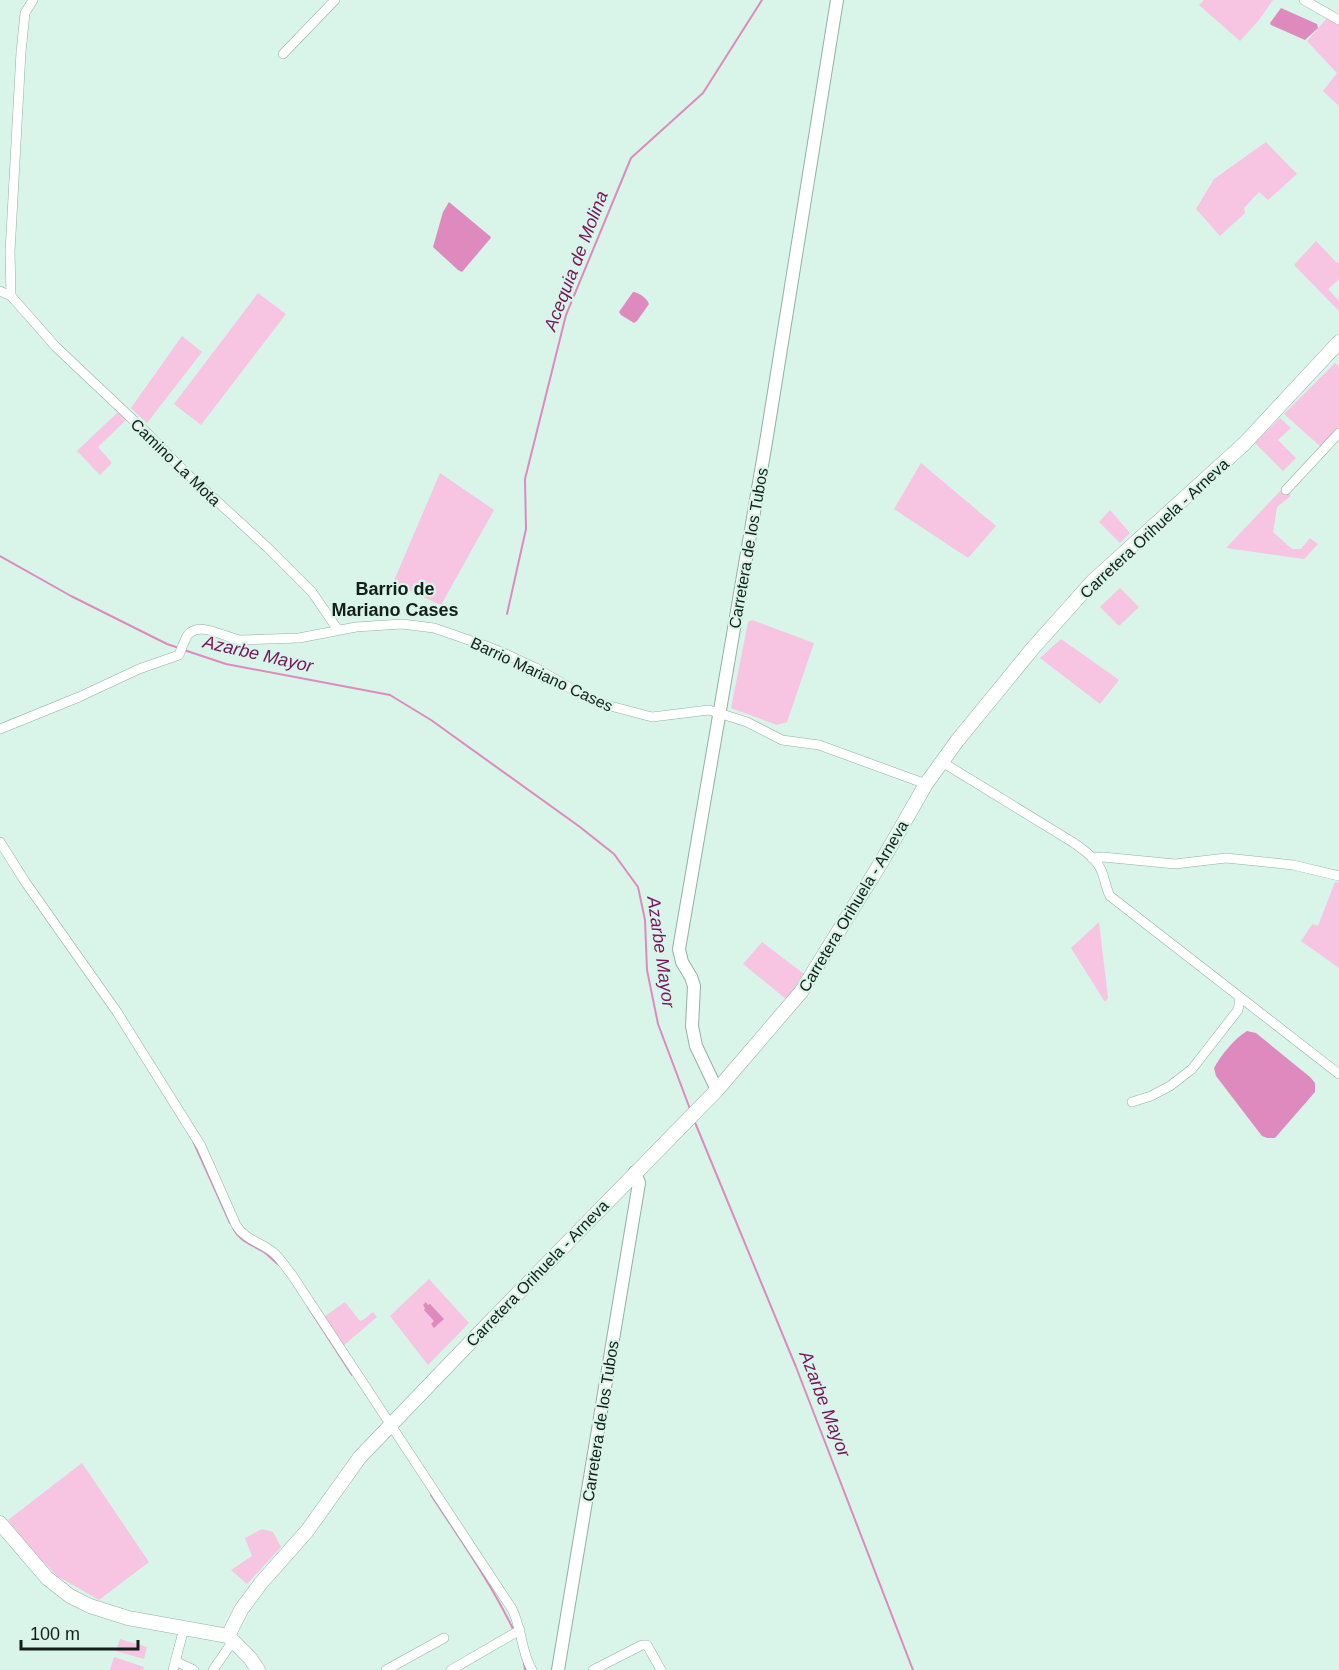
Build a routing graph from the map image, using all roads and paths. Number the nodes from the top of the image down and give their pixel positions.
1 (33, 0) edge
2 (335, 0) edge
3 (837, 0) edge
4 (1304, 0) edge
5 (1339, 20) edge
6 (283, 54) dead end
7 (0, 291) edge
8 (12, 296) junction
9 (1339, 342) edge
10 (1339, 433) edge
11 (1286, 489) dead end
12 (338, 630) junction
13 (720, 713) junction
14 (0, 729) edge
15 (942, 762) junction
16 (926, 784) junction
17 (0, 842) edge
18 (1092, 858) junction
19 (1339, 876) edge
20 (1240, 998) junction
21 (1339, 1074) edge
22 (717, 1090) junction
23 (1132, 1102) dead end
24 (635, 1172) junction
25 (389, 1427) junction
26 (0, 1523) edge
27 (184, 1628) junction
28 (520, 1630) junction
29 (230, 1638) junction
30 (444, 1638) dead end
31 (174, 1665) edge
32 (194, 1670) edge
33 (213, 1670) edge
34 (258, 1670) edge
35 (386, 1670) edge
36 (451, 1670) edge
37 (532, 1670) edge
38 (558, 1670) edge
39 (593, 1670) edge
40 (661, 1670) edge

1 - 8 street
2 - 6 street
3 - 13 street, Carretera de los Tubos
4 - 5 street
7 - 8 street
8 - 12 street, Camino La Mota
9 - 15 main road, Carretera Orihuela - Arneva
10 - 11 street
12 - 13 street, Barrio Mariano Cases
12 - 14 street, Barrio Mariano Cases
13 - 16 street, Barrio Mariano Cases
13 - 22 street, Carretera de los Tubos
15 - 16 main road, Carretera Orihuela - Arneva
15 - 18 street
16 - 22 main road, Carretera Orihuela - Arneva
17 - 25 street
18 - 19 street
18 - 20 street
20 - 21 street
20 - 23 street
22 - 24 main road, Carretera Orihuela - Arneva
24 - 25 main road, Carretera Orihuela - Arneva
24 - 38 street, Carretera de los Tubos
25 - 28 street
25 - 29 main road, Carretera Orihuela - Arneva
26 - 27 main road
27 - 29 main road
27 - 31 street
28 - 36 street
28 - 37 street
29 - 33 street
29 - 34 main road
30 - 35 street
31 - 32 street
39 - 40 street

